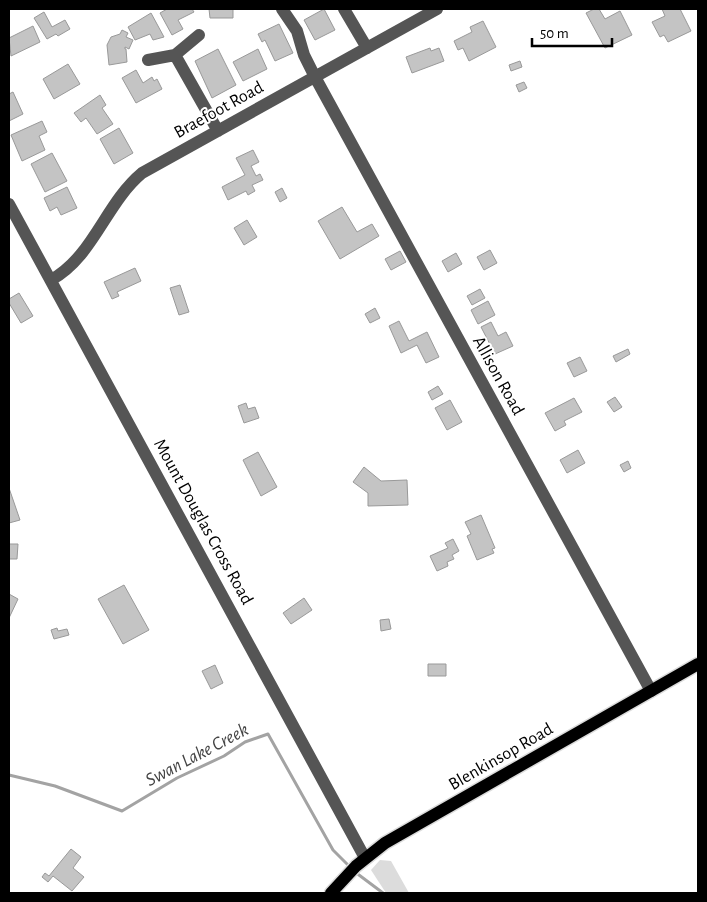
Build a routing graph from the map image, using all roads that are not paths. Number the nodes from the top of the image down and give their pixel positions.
1 (282, 9) edge
2 (344, 9) edge
3 (437, 9) edge
4 (199, 35) dead end
5 (367, 48) junction
6 (175, 55) junction
7 (148, 60) dead end
8 (315, 77) junction
9 (218, 130) junction
10 (9, 204) edge
11 (51, 280) junction
12 (698, 664) edge
13 (651, 691) junction
14 (365, 858) junction
15 (332, 893) edge

1 - 8 street, Allison Road
2 - 5 street
3 - 5 street, Braefoot Road
4 - 6 street
5 - 8 street, Braefoot Road
6 - 7 street
6 - 9 street
8 - 9 street, Braefoot Road
8 - 13 street, Allison Road
9 - 11 street, Braefoot Road
10 - 11 street, Mount Douglas Cross Road
11 - 14 street, Mount Douglas Cross Road
12 - 13 main road, Blenkinsop Road
13 - 14 main road, Blenkinsop Road
14 - 15 main road, Blenkinsop Road

